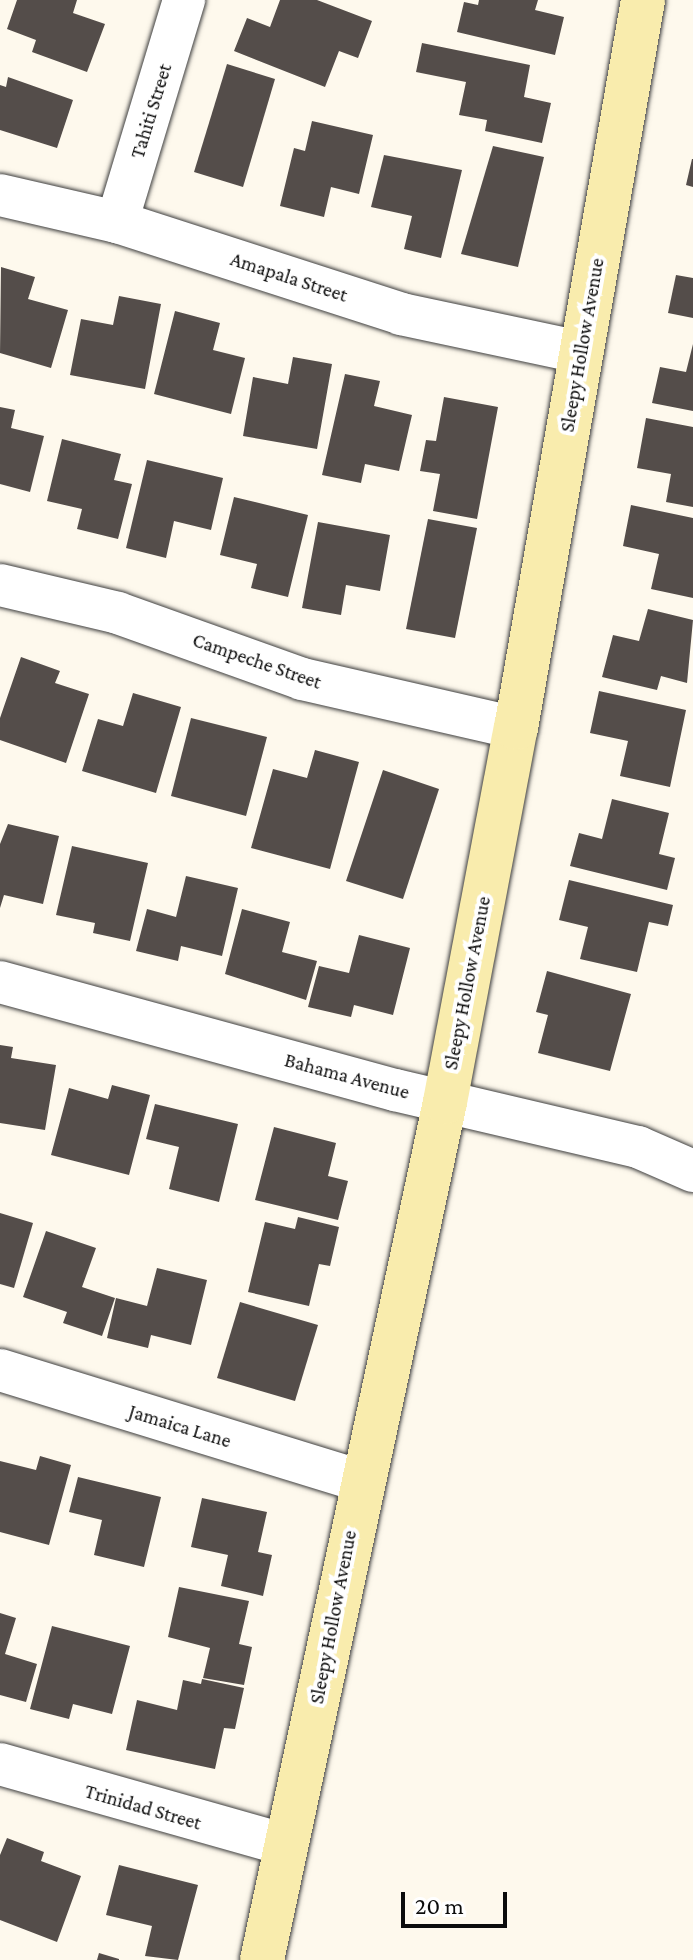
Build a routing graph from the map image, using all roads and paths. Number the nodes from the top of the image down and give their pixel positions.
1 (184, 0) edge
2 (643, 0) edge
3 (0, 195) edge
4 (117, 222) junction
5 (580, 352) junction
6 (0, 585) edge
7 (516, 728) junction
8 (0, 982) edge
9 (445, 1102) junction
10 (693, 1171) edge
11 (0, 1370) edge
12 (360, 1481) junction
13 (0, 1764) edge
14 (287, 1845) junction
15 (262, 1960) edge

1 - 4 street, Tahiti Street
2 - 5 street, Sleepy Hollow Avenue
3 - 4 street, Amapala Street
4 - 5 street, Amapala Street
5 - 7 street, Sleepy Hollow Avenue
6 - 7 street, Campeche Street
7 - 9 street, Sleepy Hollow Avenue
8 - 9 street, Bahama Avenue
9 - 10 street, Bahama Avenue
9 - 12 street, Sleepy Hollow Avenue
11 - 12 street, Jamaica Lane
12 - 14 street, Sleepy Hollow Avenue
13 - 14 street, Trinidad Street
14 - 15 street, Sleepy Hollow Avenue

